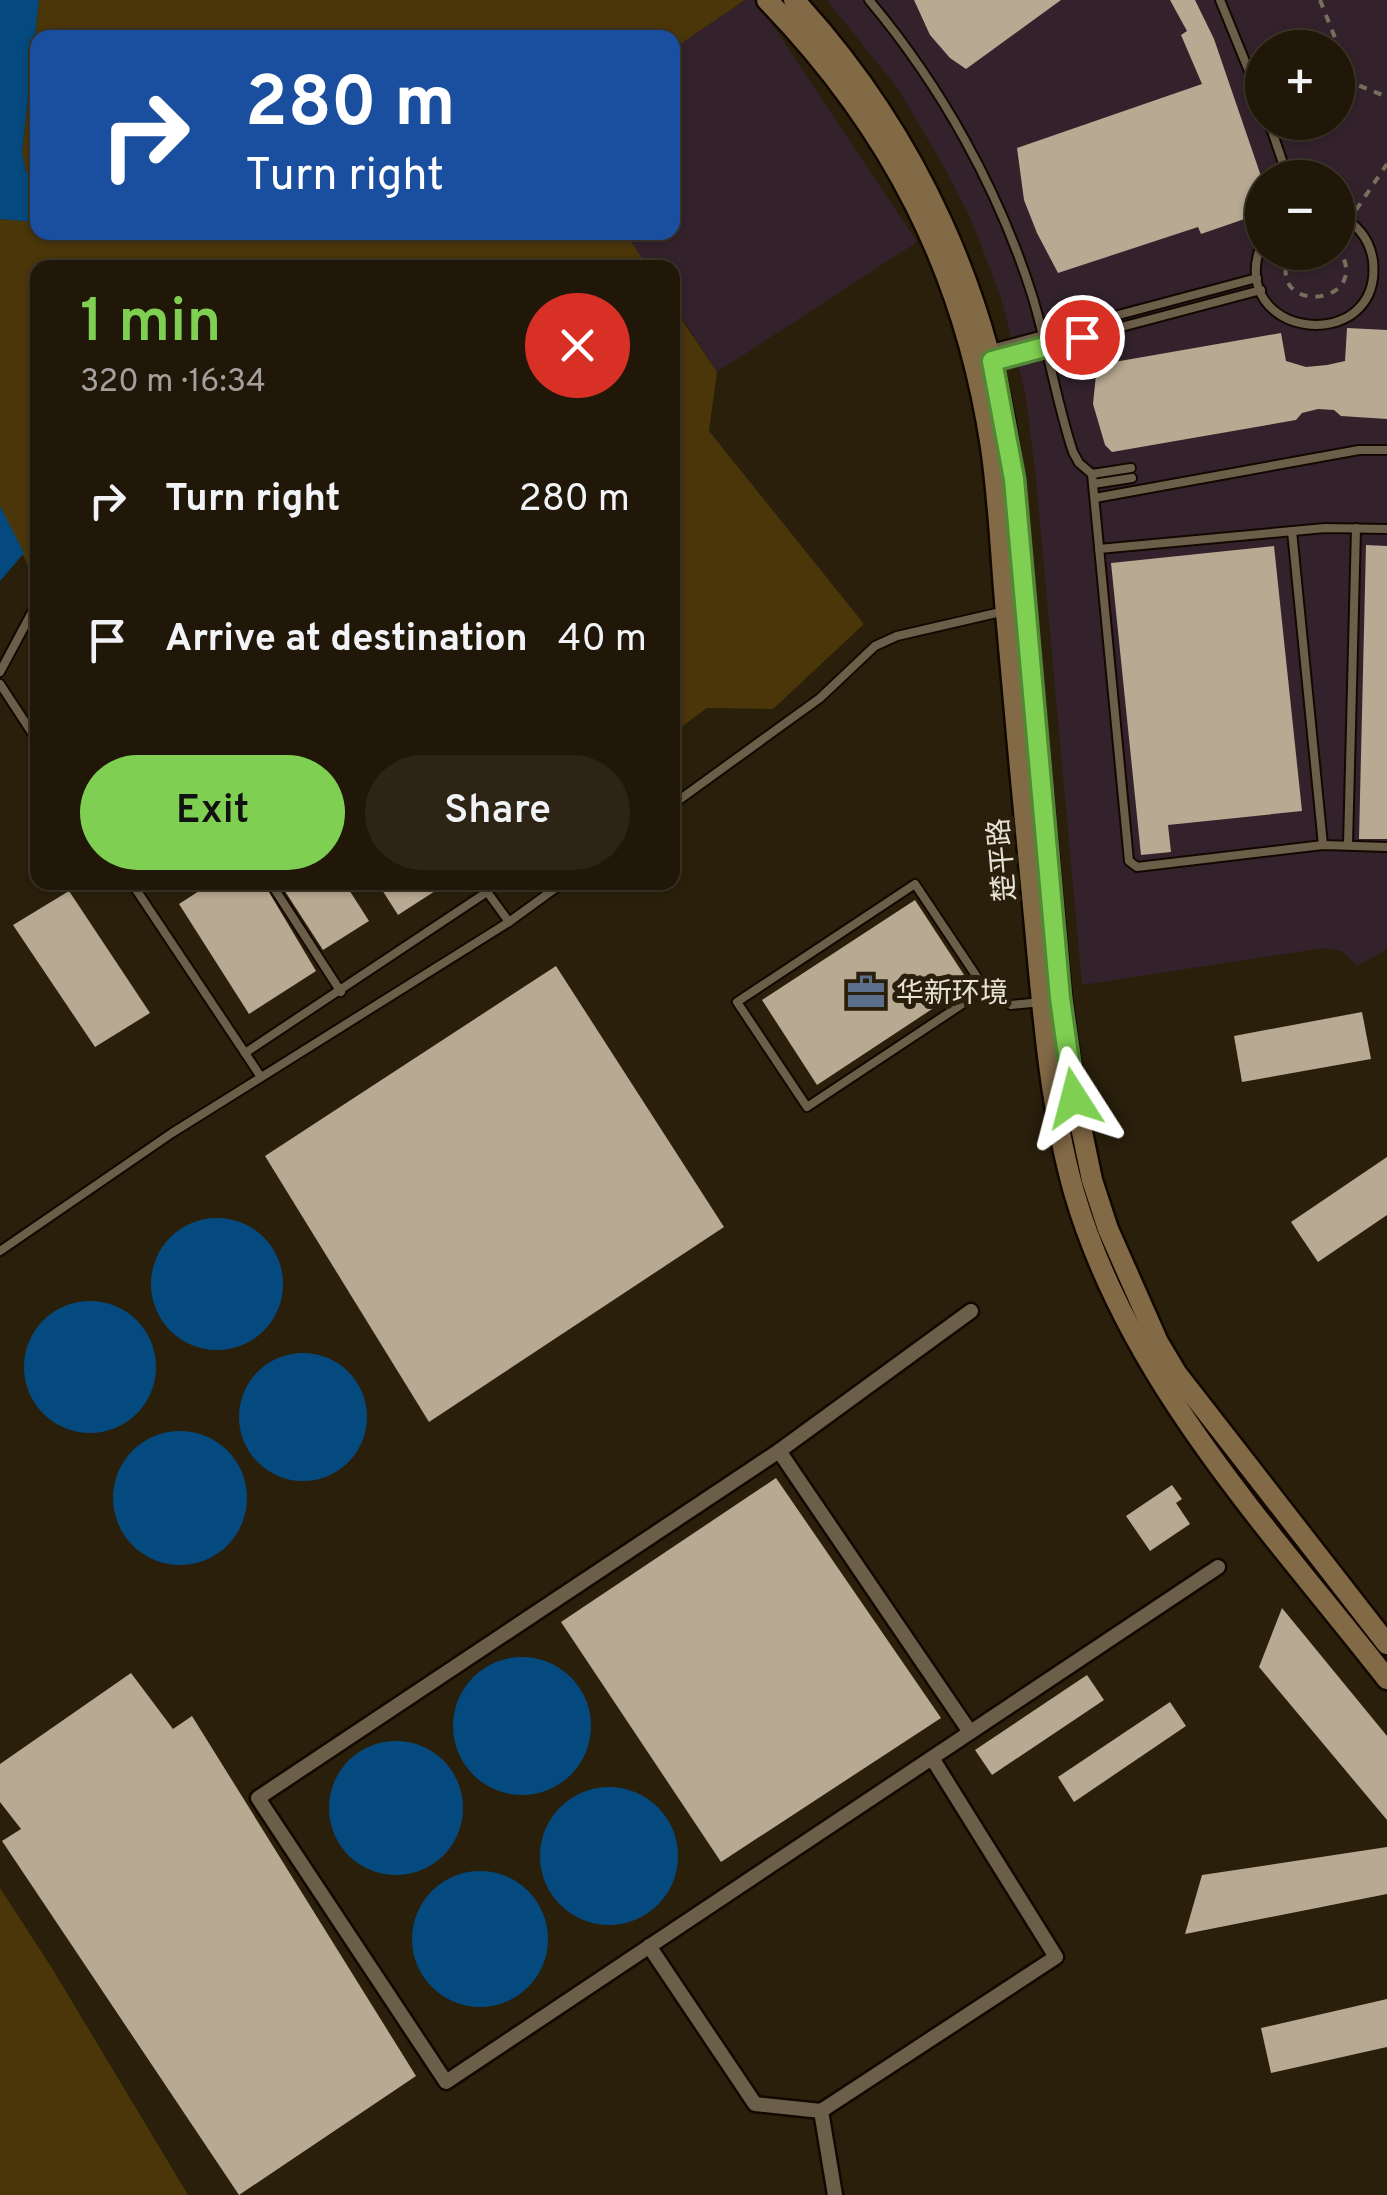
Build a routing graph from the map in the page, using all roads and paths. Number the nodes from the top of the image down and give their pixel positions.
1 (767, 0) edge
2 (794, 0) edge
3 (869, 0) edge
4 (1220, 0) edge
5 (1320, 0) edge
6 (1245, 61) edge
7 (1387, 96) edge
8 (1387, 164) edge
9 (1355, 211) edge
10 (1355, 226) edge
11 (1257, 270) edge
12 (1286, 270) edge
13 (1345, 270) edge
14 (1257, 278) junction
15 (1260, 290) junction
16 (1044, 335) junction
17 (1047, 346) junction
18 (982, 357) junction
19 (1387, 450) edge
20 (1132, 473) dead end
21 (1093, 479) junction
22 (1095, 498) junction
23 (1356, 528) junction
24 (1387, 529) edge
25 (1292, 531) junction
26 (1099, 548) junction
27 (1015, 609) junction
28 (30, 616) edge
29 (0, 672) edge
30 (0, 684) edge
31 (30, 730) edge
32 (680, 799) edge
33 (1323, 845) junction
34 (1348, 846) junction
35 (1387, 847) edge
36 (135, 890) edge
37 (275, 890) edge
38 (553, 890) edge
39 (487, 892) joint
40 (509, 922) junction
41 (984, 989) junction
42 (341, 992) junction
43 (1042, 1002) junction
44 (246, 1053) junction
45 (262, 1077) junction
46 (0, 1251) edge
47 (972, 1312) dead end
48 (779, 1452) junction
49 (1218, 1567) dead end
50 (1387, 1644) edge
51 (1387, 1679) edge
52 (970, 1732) junction
53 (932, 1758) junction
54 (649, 1946) junction
55 (821, 2111) junction
56 (835, 2195) edge

1 - 18 main road, 楚平路
2 - 18 main road, 楚平路
3 - 16 lane
4 - 6 lane
5 - 7 path
8 - 9 path
10 - 15 lane
11 - 14 lane
12 - 13 path
14 - 15 lane
14 - 16 lane
15 - 17 lane
16 - 17 lane
16 - 18 lane
17 - 18 lane
17 - 21 lane
18 - 27 main road, 楚平路
19 - 22 lane
20 - 21 lane
21 - 22 lane
22 - 26 lane
23 - 24 lane
23 - 25 lane
23 - 34 lane
25 - 26 lane
25 - 33 lane
26 - 33 lane
27 - 32 lane
27 - 43 main road, 楚平路
27 - 50 main road, 楚平路
28 - 29 lane
30 - 31 lane
33 - 34 lane
34 - 35 lane
36 - 44 lane
37 - 42 lane
38 - 40 lane
39 - 40 lane
39 - 42 lane
40 - 45 lane
41 - 41 lane
41 - 43 lane
42 - 44 lane
43 - 51 main road, 楚平路
44 - 45 lane
45 - 46 lane
47 - 48 street
48 - 52 street
48 - 54 street
49 - 52 street
52 - 53 street
53 - 54 street
53 - 55 street
54 - 55 street
55 - 56 street

